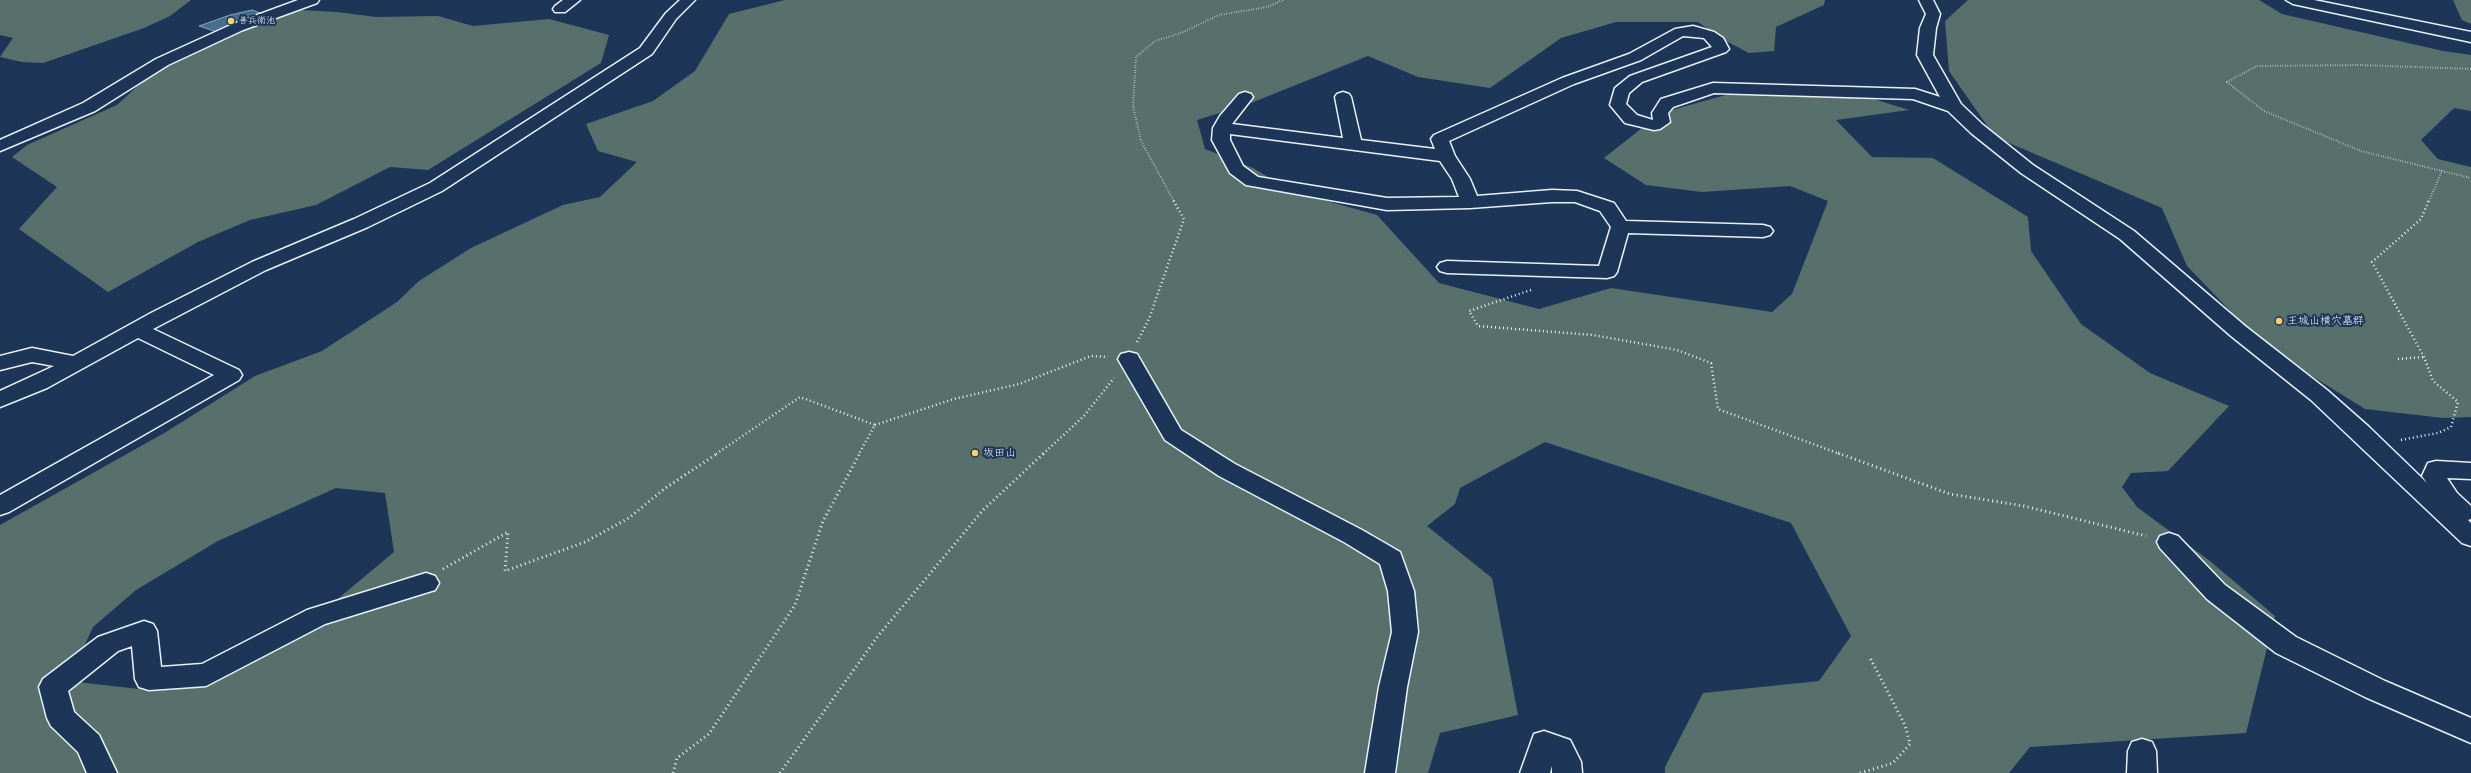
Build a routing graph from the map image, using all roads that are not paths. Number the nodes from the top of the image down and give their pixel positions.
1 (312, 0) edge
2 (573, 0) edge
3 (688, 0) edge
4 (1926, 0) edge
5 (2293, 0) edge
6 (560, 9) dead end
7 (2471, 37) edge
8 (1245, 97) dead end
9 (1343, 97) dead end
10 (1954, 106) junction
11 (1222, 128) junction
12 (1352, 144) junction
13 (0, 146) edge
14 (1446, 156) junction
15 (1470, 202) junction
16 (1620, 227) junction
17 (1764, 231) dead end
18 (1447, 267) dead end
19 (138, 330) junction
20 (1129, 359) road end
21 (0, 363) edge
22 (74, 363) junction
23 (0, 400) edge
24 (2471, 470) edge
25 (0, 506) edge
26 (2466, 512) edge
27 (2471, 537) edge
28 (2169, 542) road end
29 (426, 583) road end
30 (2471, 731) edge
31 (102, 773) edge
32 (1380, 773) edge
33 (1535, 773) edge
34 (1567, 773) edge

1 - 13 street
2 - 6 street
3 - 19 street
4 - 10 street
5 - 7 street
8 - 11 street
9 - 12 street
10 - 14 street
10 - 27 street
11 - 12 street
11 - 15 street
12 - 14 street
14 - 15 street
15 - 16 street
16 - 17 street
16 - 18 street
19 - 22 street
19 - 25 street
20 - 32 street
21 - 22 street
22 - 23 street
24 - 26 street
28 - 30 street
29 - 31 street
33 - 34 street

